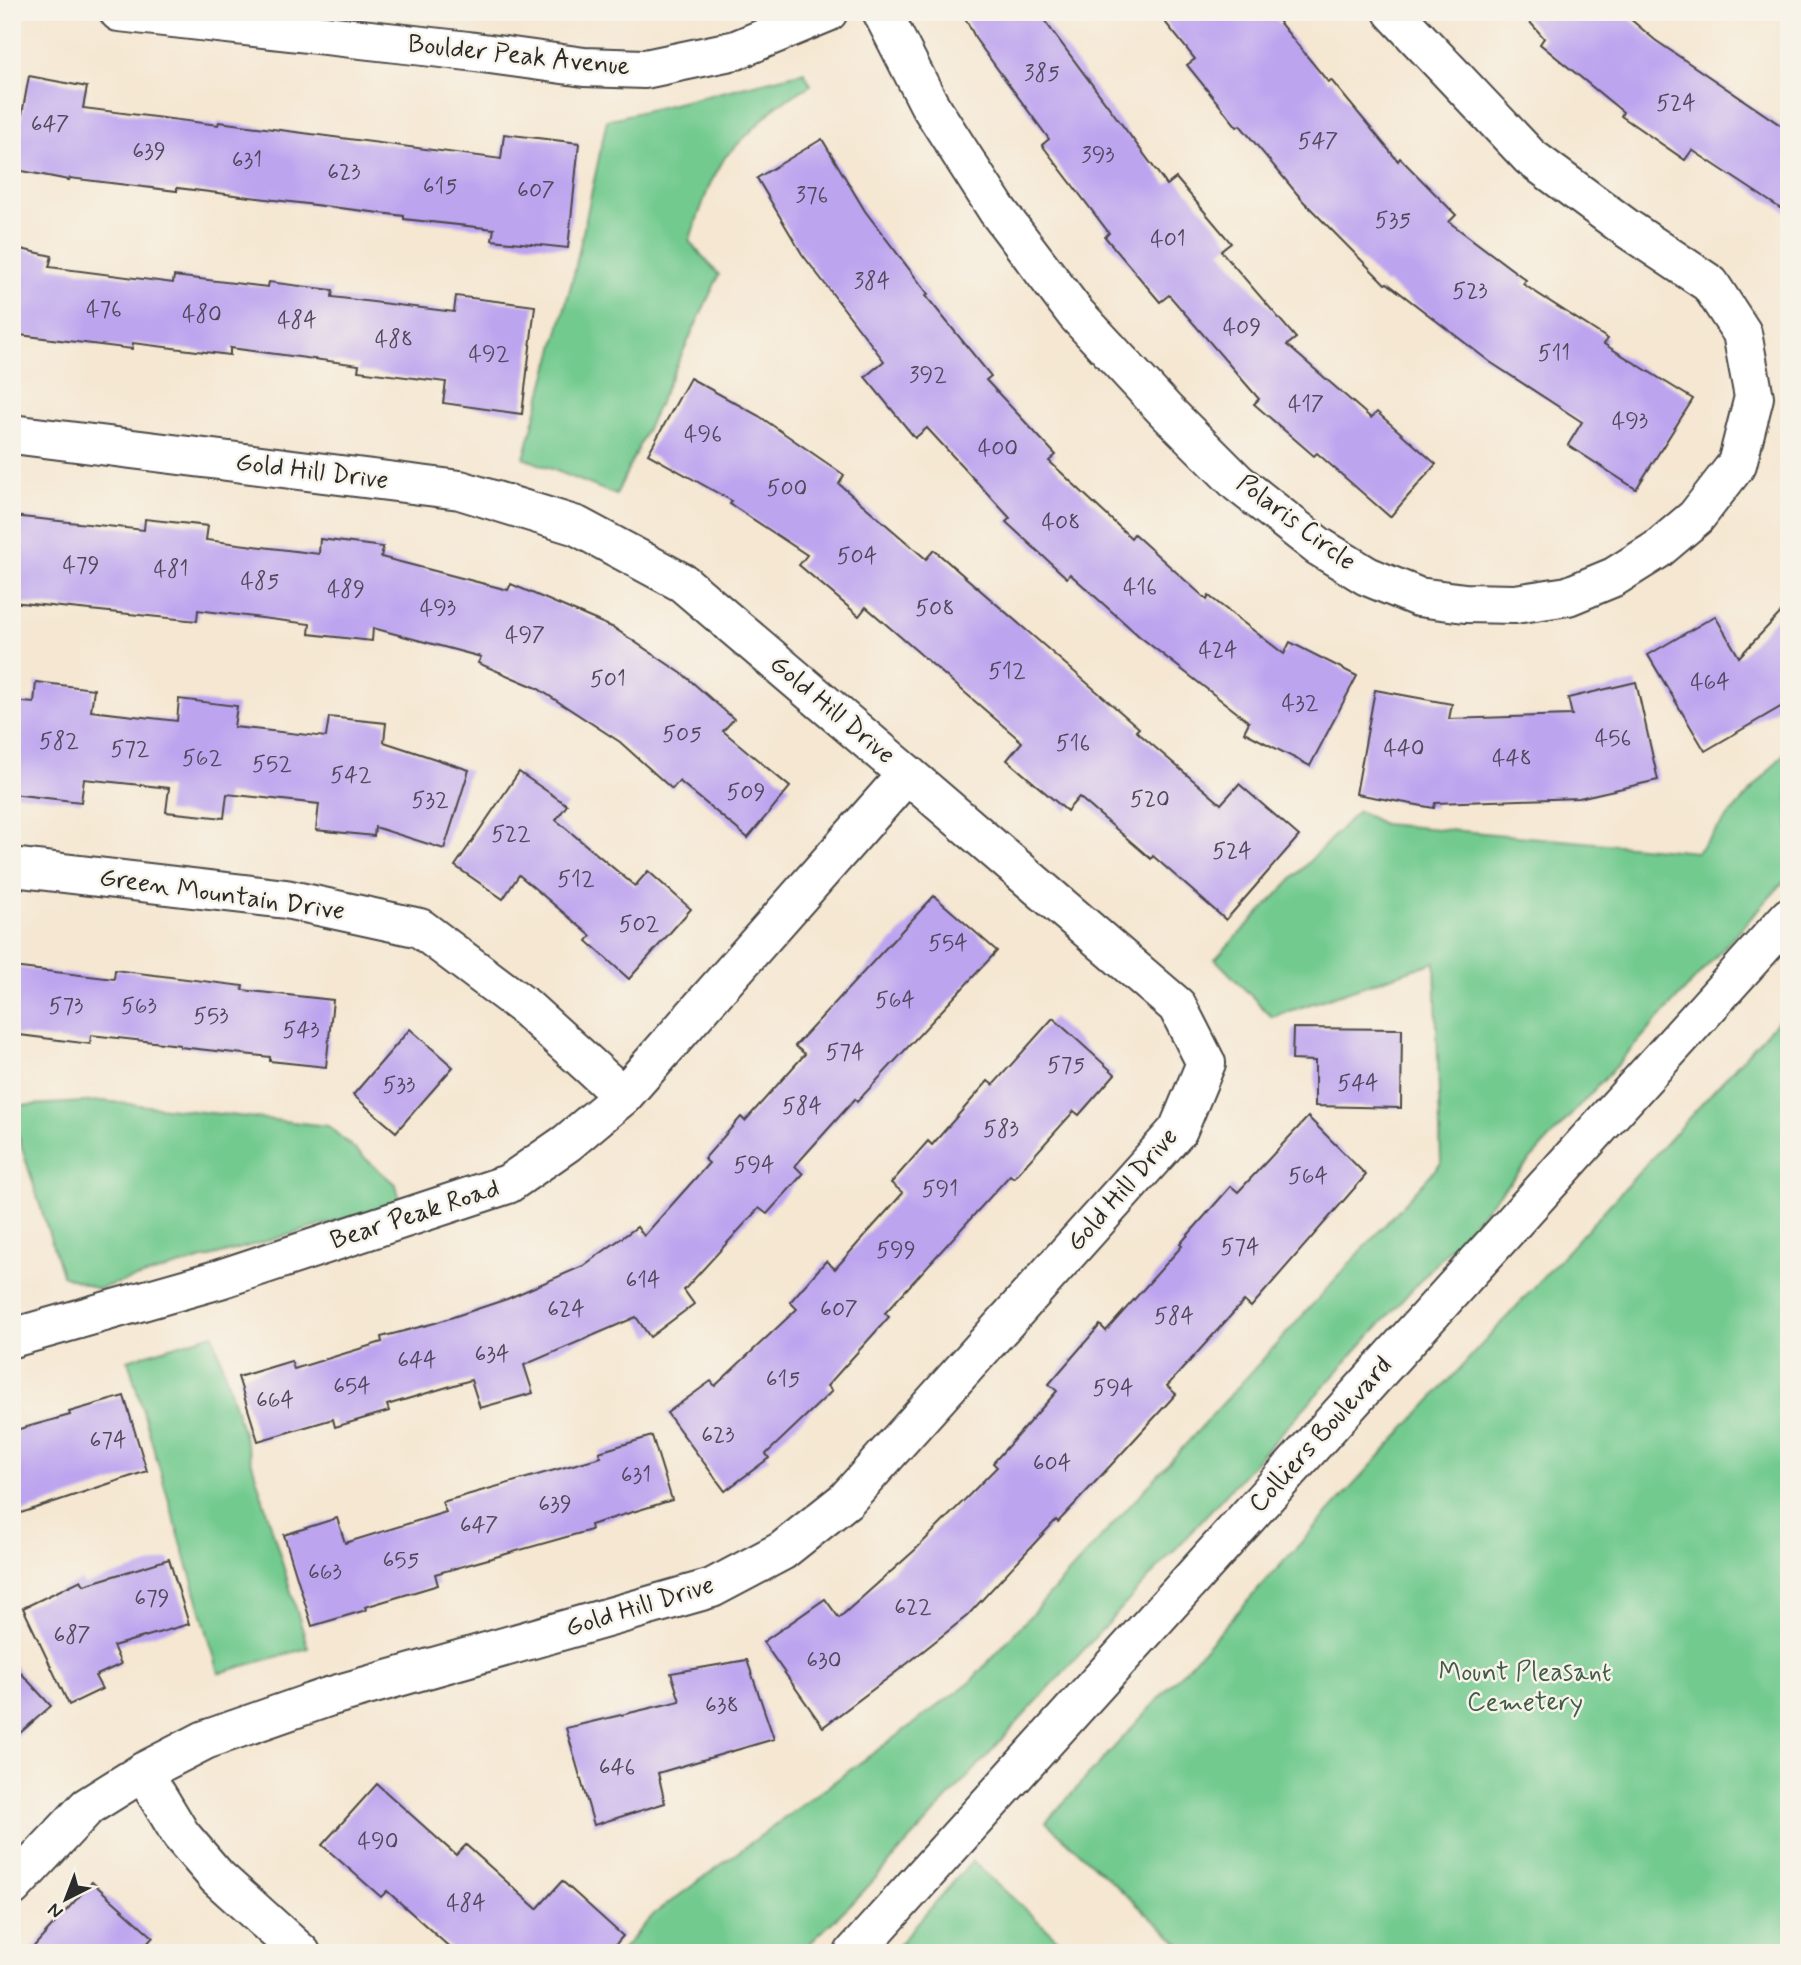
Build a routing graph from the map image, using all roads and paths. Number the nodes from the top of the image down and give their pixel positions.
1 (119, 12) edge
2 (828, 12) edge
3 (882, 12) edge
4 (1393, 12) edge
5 (12, 434) edge
6 (907, 774) junction
7 (12, 867) edge
8 (1789, 917) edge
9 (623, 1096) junction
10 (12, 1338) edge
11 (143, 1772) junction
12 (12, 1887) edge
13 (301, 1953) edge
14 (854, 1953) edge

1 - 2 street, Boulder Peak Avenue
3 - 4 street, Polaris Circle
5 - 6 street, Gold Hill Drive
6 - 9 street, Bear Peak Road
6 - 11 street, Gold Hill Drive
7 - 9 street, Green Mountain Drive
8 - 14 street, Colliers Boulevard
9 - 10 street, Bear Peak Road
11 - 12 street, Gold Hill Drive
11 - 13 street

